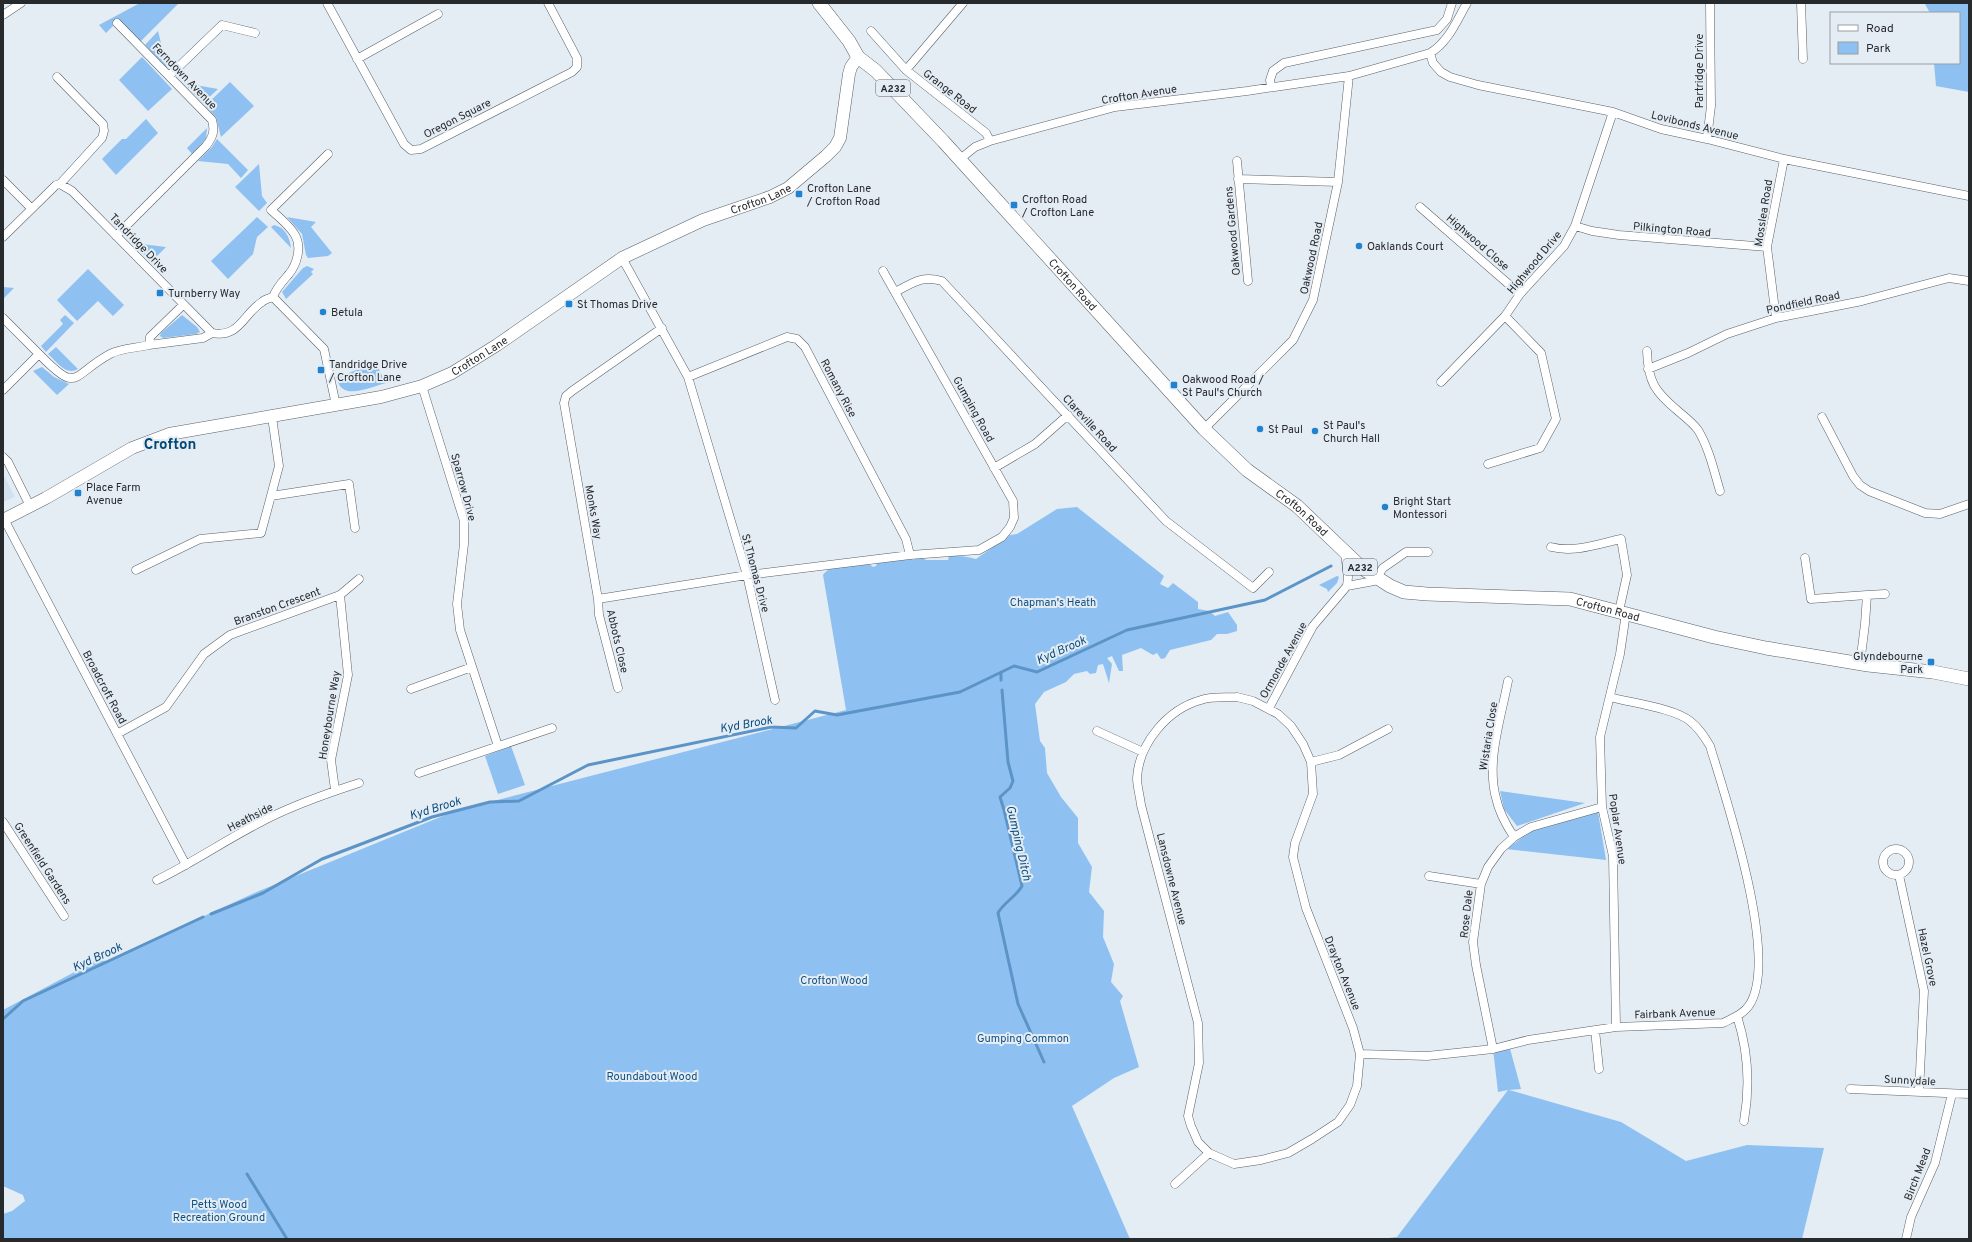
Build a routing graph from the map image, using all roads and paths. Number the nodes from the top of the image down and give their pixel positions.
1 (21, 3) edge
2 (327, 3) edge
3 (548, 3) edge
4 (819, 3) edge
5 (963, 3) edge
6 (1452, 3) edge
7 (1467, 3) edge
8 (1710, 3) edge
9 (1800, 3) edge
10 (438, 14) dead end
11 (3, 15) edge
12 (117, 23) dead end
13 (871, 31) dead end
14 (255, 33) dead end
15 (1430, 52) junction
16 (858, 57) junction
17 (357, 59) junction
18 (1803, 59) dead end
19 (906, 70) junction
20 (169, 76) junction
21 (1349, 76) junction
22 (57, 77) dead end
23 (1271, 87) junction
24 (1613, 112) junction
25 (1707, 139) junction
26 (990, 141) junction
27 (328, 154) dead end
28 (1784, 159) junction
29 (959, 160) junction
30 (1237, 161) dead end
31 (1238, 179) junction
32 (3, 180) edge
33 (1338, 182) junction
34 (60, 184) junction
35 (1969, 196) edge
36 (1420, 207) dead end
37 (31, 208) junction
38 (1576, 226) junction
39 (116, 236) junction
40 (3, 237) edge
41 (1768, 247) junction
42 (622, 258) junction
43 (883, 271) dead end
44 (1248, 281) dead end
45 (1969, 281) edge
46 (895, 292) junction
47 (1520, 294) junction
48 (273, 297) junction
49 (183, 305) junction
50 (1505, 316) junction
51 (3, 318) edge
52 (1776, 318) junction
53 (662, 328) junction
54 (212, 333) junction
55 (149, 345) junction
56 (1647, 351) dead end
57 (39, 354) junction
58 (1648, 369) junction
59 (688, 377) junction
60 (1441, 382) dead end
61 (422, 386) junction
62 (3, 390) edge
63 (336, 405) junction
64 (1068, 415) junction
65 (272, 416) junction
66 (1822, 417) dead end
67 (1204, 429) junction
68 (3, 457) edge
69 (1488, 464) dead end
70 (994, 468) junction
71 (1720, 491) dead end
72 (271, 496) junction
73 (1969, 504) edge
74 (30, 506) junction
75 (4, 520) edge
76 (355, 528) dead end
77 (1551, 547) dead end
78 (1428, 552) dead end
79 (1345, 553) junction
80 (910, 555) junction
81 (1805, 558) dead end
82 (136, 570) dead end
83 (1269, 572) dead end
84 (747, 575) junction
85 (1376, 578) junction
86 (359, 579) dead end
87 (1347, 586) junction
88 (1884, 594) dead end
89 (340, 595) junction
90 (1867, 595) junction
91 (598, 599) junction
92 (1622, 612) junction
93 (1860, 664) junction
94 (472, 667) junction
95 (1969, 679) edge
96 (1508, 681) dead end
97 (618, 688) dead end
98 (411, 689) dead end
99 (1610, 697) junction
100 (775, 700) dead end
101 (1268, 708) junction
102 (552, 728) dead end
103 (1388, 730) dead end
104 (1097, 731) dead end
105 (117, 734) junction
106 (498, 746) junction
107 (1144, 752) junction
108 (1311, 762) junction
109 (419, 773) dead end
110 (359, 783) dead end
111 (336, 790) junction
112 (1602, 807) junction
113 (3, 822) edge
114 (1514, 837) junction
115 (186, 866) junction
116 (1900, 875) dead end
117 (1429, 876) dead end
118 (157, 880) dead end
119 (1480, 884) junction
120 (64, 916) dead end
121 (1737, 1016) junction
122 (1616, 1027) junction
123 (1595, 1030) junction
124 (1493, 1049) junction
125 (1360, 1054) junction
126 (1599, 1069) dead end
127 (1850, 1089) dead end
128 (1919, 1092) junction
129 (1952, 1094) junction
130 (1969, 1094) edge
131 (1744, 1122) dead end
132 (1209, 1153) junction
133 (1175, 1184) dead end
134 (1906, 1239) edge

1 - 11 street
2 - 17 street, Oregon Square
3 - 17 street, Oregon Square
4 - 16 main road, Crofton Road / A232
5 - 19 street, Grange Road
6 - 23 street
7 - 15 street, Crofton Avenue
8 - 25 street, Partridge Drive
9 - 18 street
10 - 17 street
12 - 20 street, Ferndown Avenue
13 - 19 street
14 - 20 street
15 - 21 street, Crofton Avenue
15 - 24 street, Lovibonds Avenue
16 - 29 main road, Crofton Road / A232
16 - 42 street, Crofton Lane
19 - 26 street, Grange Road
20 - 39 street, Ferndown Avenue
21 - 23 street, Crofton Avenue
21 - 33 street, Oakwood Road
22 - 34 street
23 - 26 street, Crofton Avenue
24 - 25 street, Lovibonds Avenue
24 - 38 street, Highwood Drive
25 - 28 street, Lovibonds Avenue
26 - 29 street, Crofton Avenue
27 - 48 street
28 - 35 street, Lovibonds Avenue
28 - 41 street, Mosslea Road
29 - 67 main road, Crofton Road / A232
30 - 31 street, Oakwood Gardens
31 - 33 street, Oakwood Gardens
31 - 44 street, Oakwood Gardens
32 - 37 street
33 - 67 street, Oakwood Road
34 - 37 street
34 - 39 street, Tandridge Drive
36 - 47 street, Highwood Close
37 - 40 street
38 - 41 street, Pilkington Road
38 - 47 street, Highwood Drive
39 - 49 street, Tandridge Drive
41 - 52 street, Mosslea Road
42 - 53 street, St Thomas Drive
42 - 61 street, Crofton Lane
43 - 46 street, Gumping Road
45 - 52 street, Pondfield Road
46 - 64 street, Clareville Road
46 - 70 street, Gumping Road
47 - 50 street, Highwood Drive
48 - 54 street
48 - 63 street
49 - 54 street, Tandridge Drive
49 - 55 street
50 - 60 street, Highwood Drive
50 - 69 street
51 - 57 street
52 - 58 street, Pondfield Road
53 - 59 street, St Thomas Drive
53 - 91 street, Monks Way
54 - 55 street
55 - 57 street
56 - 58 street
57 - 62 street
58 - 71 street
59 - 80 street, Romany Rise
59 - 84 street, St Thomas Drive
61 - 63 street, Crofton Lane
61 - 94 street, Sparrow Drive
63 - 65 street, Crofton Lane
64 - 70 street
64 - 83 street, Clareville Road
65 - 72 street
65 - 74 street, Crofton Lane
66 - 73 street
67 - 79 main road, Crofton Road / A232
68 - 74 street
70 - 80 street, Gumping Road
72 - 76 street
72 - 82 street
74 - 75 street, Crofton Lane
75 - 105 street, Broadcroft Road
77 - 92 street, Poplar Avenue
78 - 85 street
79 - 85 main road, Crofton Road / A232
79 - 87 street
80 - 84 street
81 - 90 street
84 - 91 street
84 - 100 street, St Thomas Drive
85 - 87 street
85 - 92 main road, Crofton Road / A232
86 - 89 street, Branston Crescent
87 - 101 street, Ormonde Avenue
88 - 90 street
89 - 105 street, Branston Crescent
89 - 111 street, Honeybourne Way
90 - 93 street
91 - 97 street, Abbots Close
92 - 93 main road, Crofton Road / A232
92 - 99 street, Poplar Avenue
93 - 95 main road, Crofton Road / A232
94 - 98 street
94 - 106 street, Sparrow Drive
96 - 114 street, Wistaria Close
99 - 112 street, Poplar Avenue
99 - 121 street, Fairbank Avenue
101 - 107 street, Lansdowne Avenue
101 - 108 street, Drayton Avenue
102 - 106 street
103 - 108 street
104 - 107 street
105 - 115 street, Broadcroft Road
106 - 109 street
107 - 132 street, Lansdowne Avenue
108 - 125 street, Drayton Avenue
110 - 111 street, Heathside
111 - 115 street, Heathside
112 - 114 street, Rose Dale
112 - 122 street, Poplar Avenue
113 - 120 street, Greenfield Gardens
114 - 119 street, Rose Dale
115 - 118 street, Heathside
116 - 128 street, Hazel Grove
117 - 119 street
119 - 124 street, Rose Dale
121 - 122 street, Fairbank Avenue
121 - 131 street
122 - 123 street, Fairbank Avenue
123 - 124 street, Fairbank Avenue
123 - 126 street
124 - 125 street, Fairbank Avenue
125 - 132 street, Drayton Avenue
127 - 128 street, Sunnydale
128 - 129 street, Sunnydale
129 - 130 street, Sunnydale
129 - 134 street, Birch Mead
132 - 133 street

